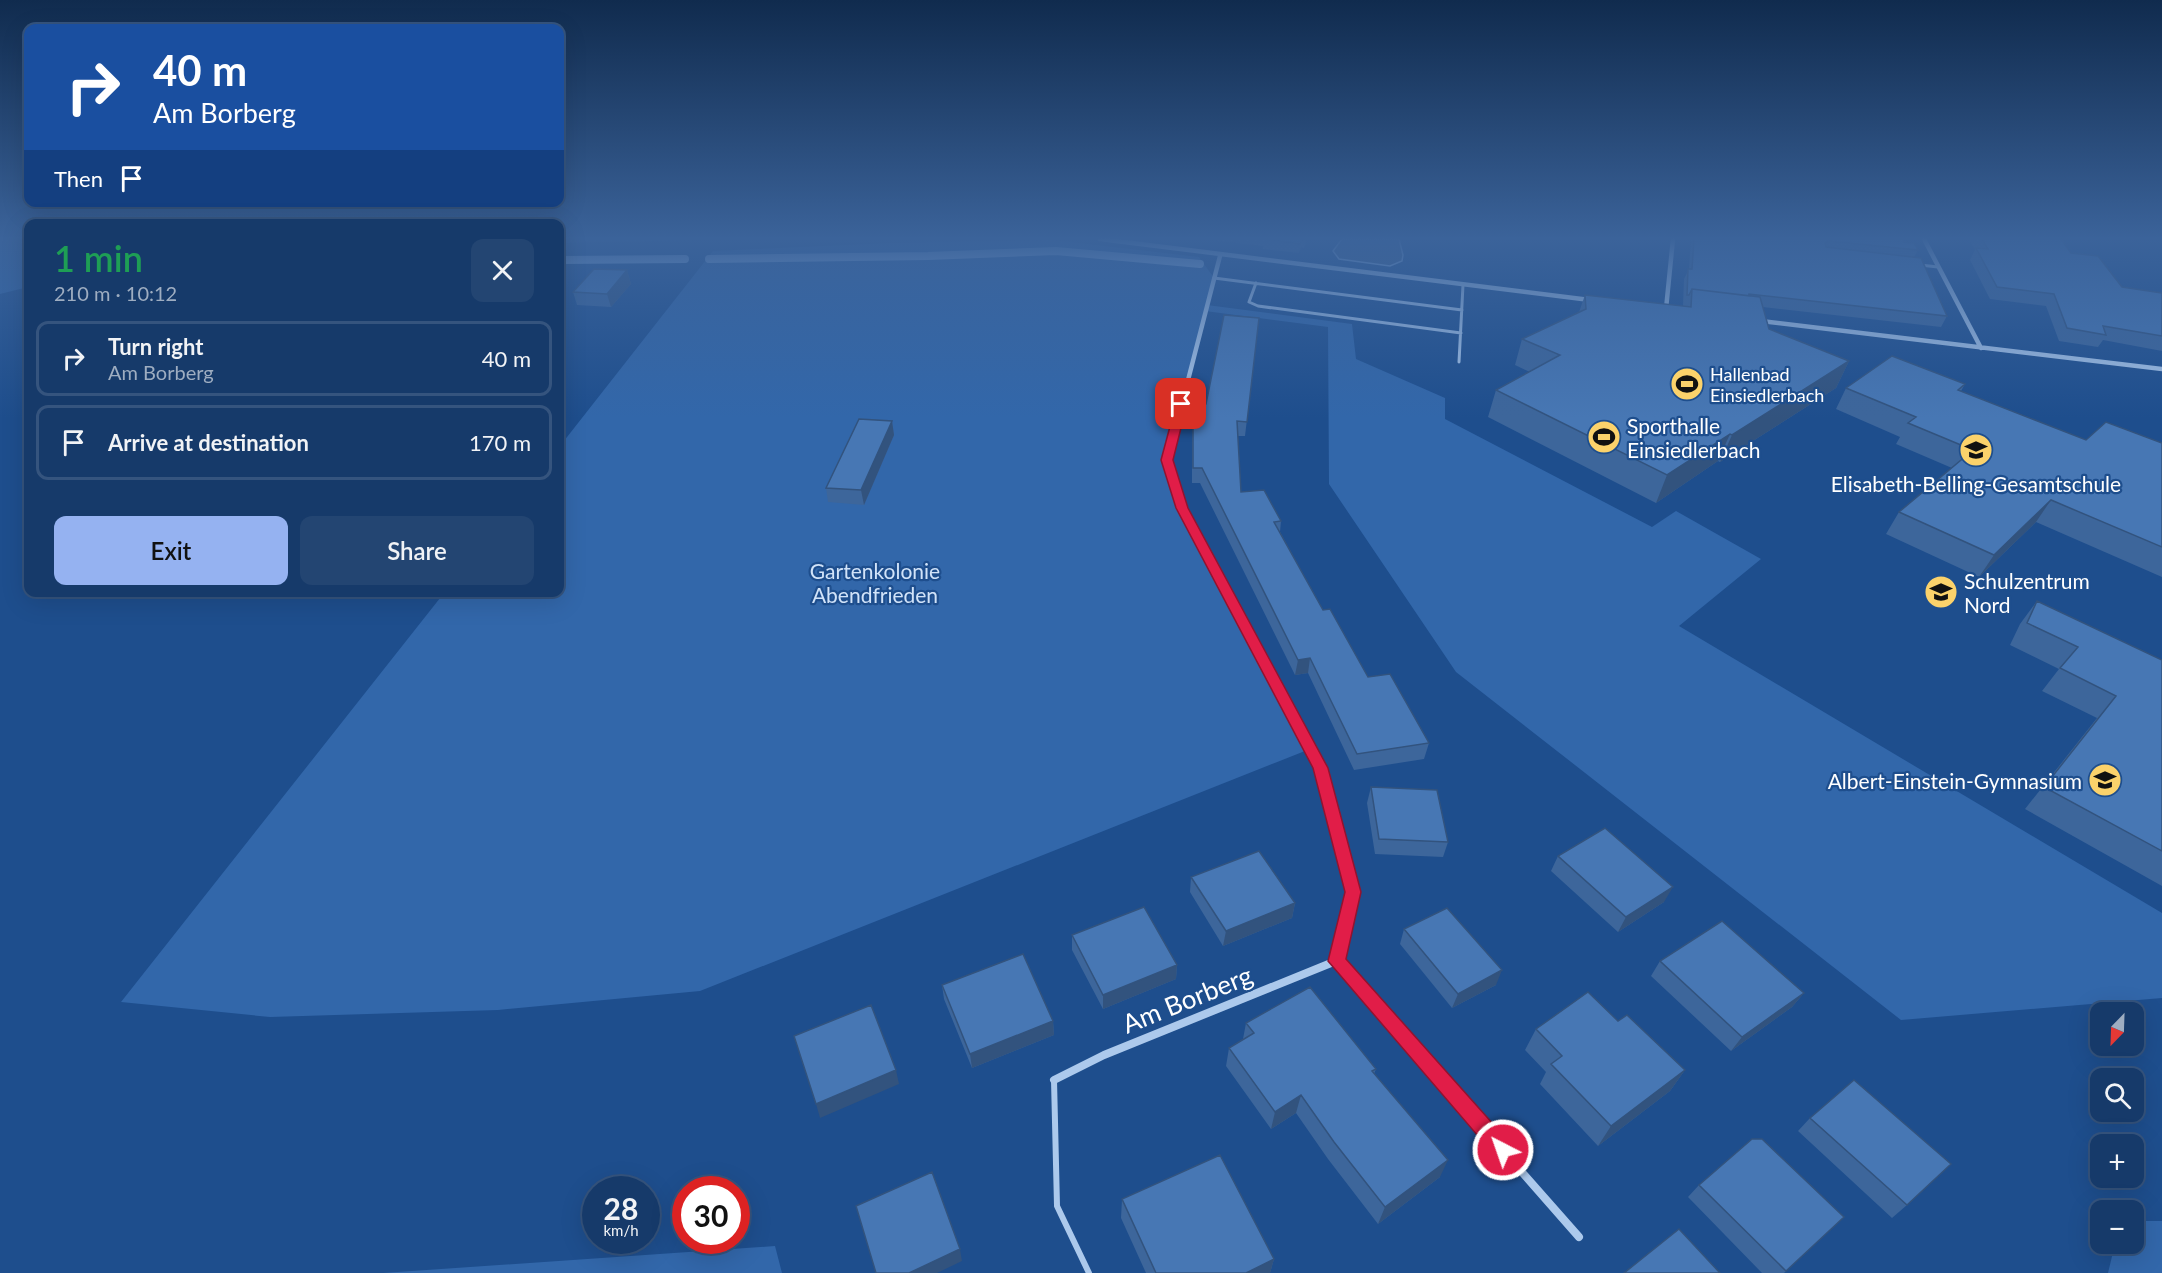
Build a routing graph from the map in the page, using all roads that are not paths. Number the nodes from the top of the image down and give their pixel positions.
1 (1209, 298) edge
2 (1250, 298) edge
3 (1374, 298) edge
4 (1462, 298) edge
5 (1571, 298) edge
6 (1667, 298) edge
7 (1955, 298) edge
8 (1600, 302) edge
9 (1655, 308) edge
10 (1666, 309) junction
11 (1462, 310) junction
12 (1678, 311) edge
13 (1759, 321) edge
14 (1461, 333) junction
15 (1981, 348) junction
16 (1459, 362) dead end
17 (2162, 369) edge
18 (1336, 961) junction
19 (1054, 1080) joint
20 (1579, 1237) dead end
21 (1089, 1273) edge

1 - 18 street
2 - 14 lane
3 - 11 lane
4 - 11 lane
5 - 8 street
6 - 10 street
7 - 15 street
9 - 10 street
10 - 12 street
11 - 14 lane
13 - 15 street
14 - 16 lane
15 - 17 street
18 - 19 street, Am Borberg
18 - 20 street
19 - 21 lane

